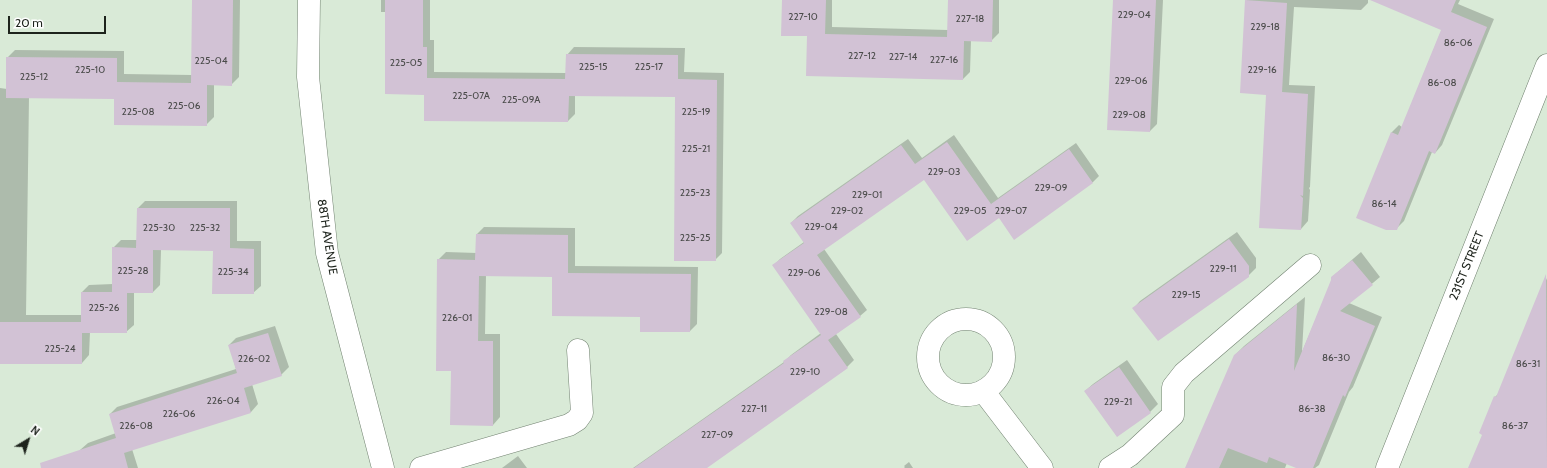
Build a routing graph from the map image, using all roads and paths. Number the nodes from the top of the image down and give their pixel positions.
1 (309, 0) edge
2 (1547, 65) edge
3 (1310, 265) dead end
4 (578, 350) dead end
5 (984, 392) dead end
6 (382, 468) edge
7 (422, 468) edge
8 (1042, 468) edge
9 (1110, 468) edge
10 (1387, 468) edge

1 - 6 street, 88TH AVENUE
2 - 10 street, 231ST STREET
3 - 9 street
4 - 7 street
5 - 8 street

